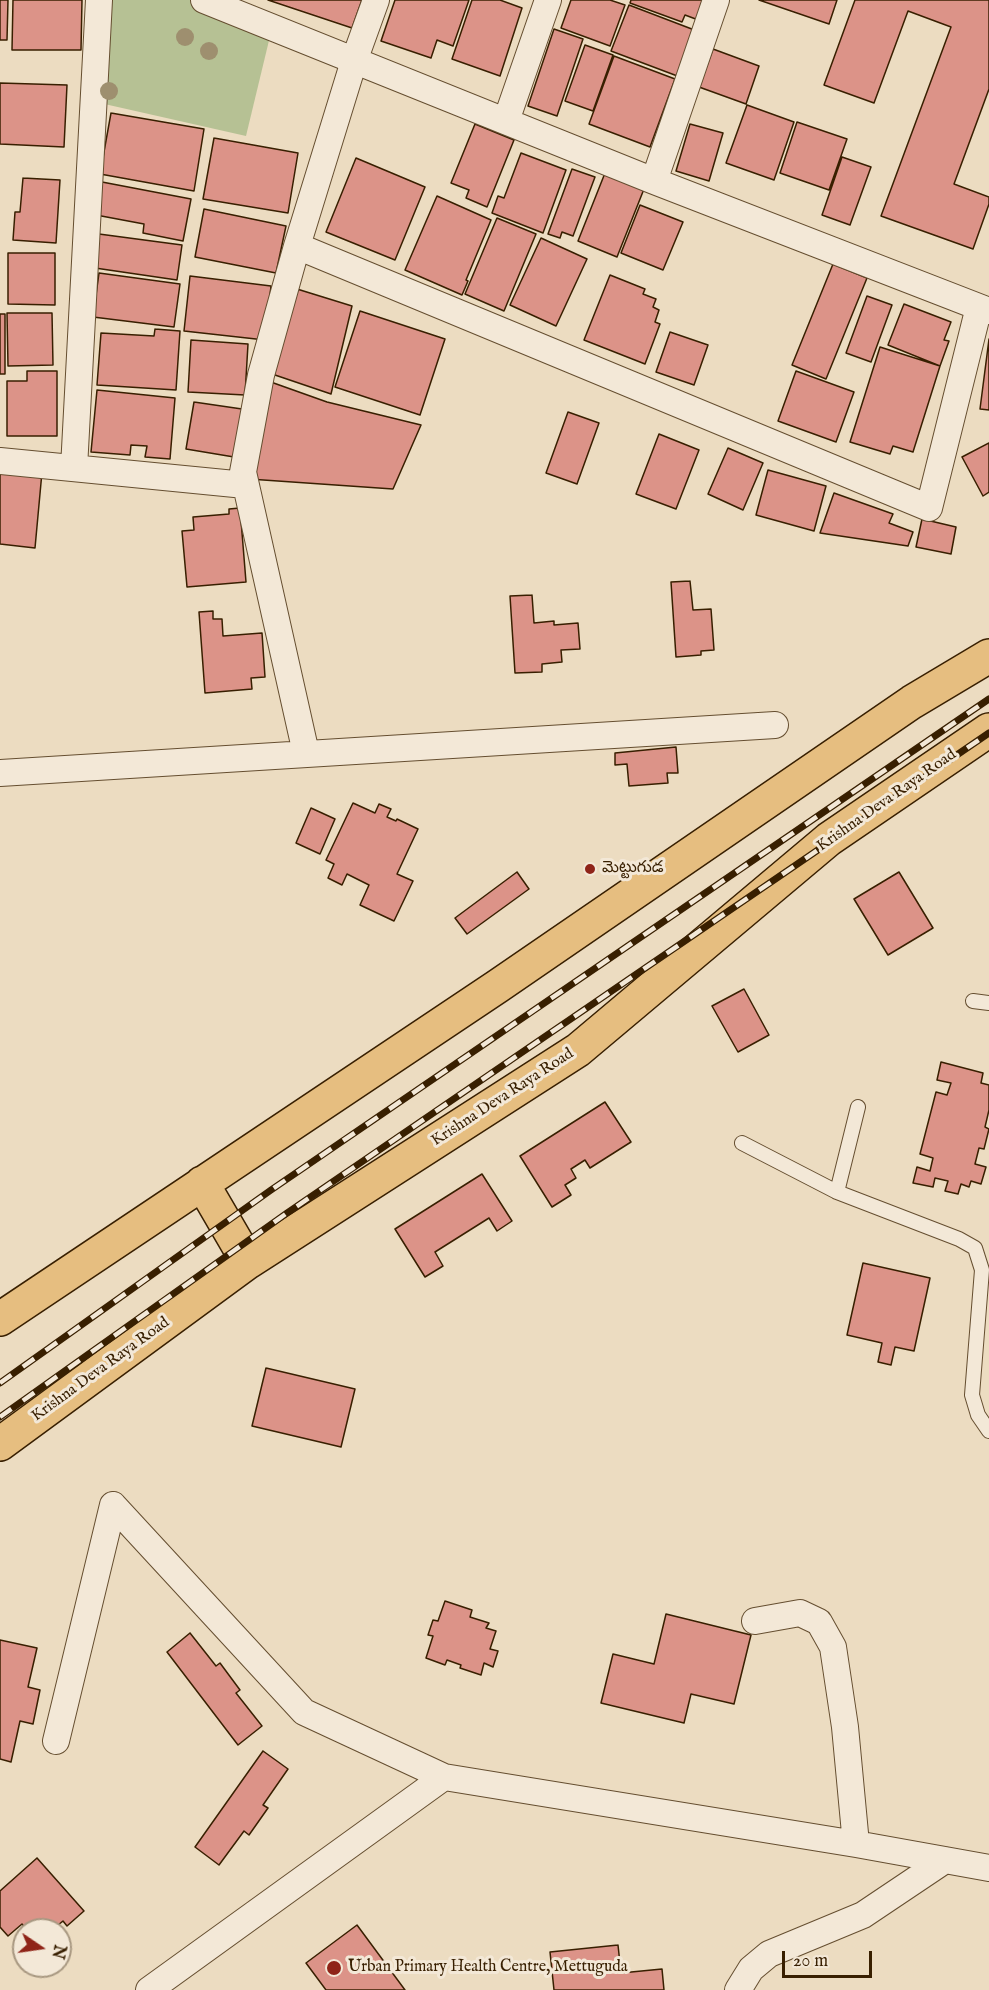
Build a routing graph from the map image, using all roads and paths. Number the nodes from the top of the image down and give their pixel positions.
1 (99, 0) edge
2 (204, 0) edge
3 (376, 0) edge
4 (548, 0) edge
5 (716, 0) edge
6 (238, 6) edge
7 (354, 61) junction
8 (506, 121) junction
9 (654, 181) junction
10 (297, 246) junction
11 (984, 309) edge
12 (0, 461) edge
13 (74, 468) junction
14 (245, 485) junction
15 (989, 656) edge
16 (775, 725) dead end
17 (989, 730) edge
18 (306, 753) junction
19 (0, 773) edge
20 (973, 1000) dead end
21 (989, 1003) edge
22 (858, 1107) dead end
23 (742, 1143) dead end
24 (202, 1183) junction
25 (837, 1192) junction
26 (248, 1262) junction
27 (0, 1318) edge
28 (989, 1431) edge
29 (0, 1444) edge
30 (755, 1621) dead end
31 (56, 1741) dead end
32 (444, 1777) junction
33 (856, 1844) junction
34 (945, 1860) junction
35 (989, 1868) edge
36 (149, 1990) edge
37 (738, 1990) edge

1 - 13 street
2 - 6 street
3 - 7 street
4 - 8 street
5 - 9 street
6 - 7 street
7 - 8 street
7 - 10 street
8 - 9 street
9 - 11 street
10 - 11 street
10 - 14 street
12 - 13 street
13 - 14 street
14 - 18 street
15 - 24 main road
16 - 18 street
17 - 26 main road, Krishna Deva Raya Road
18 - 19 street
20 - 21 lane
22 - 25 lane
23 - 25 lane
24 - 26 main road
24 - 27 main road
25 - 28 lane
26 - 29 main road, Krishna Deva Raya Road
30 - 33 street
31 - 32 street
32 - 33 street
32 - 36 street
33 - 34 street
34 - 35 street
34 - 37 street

